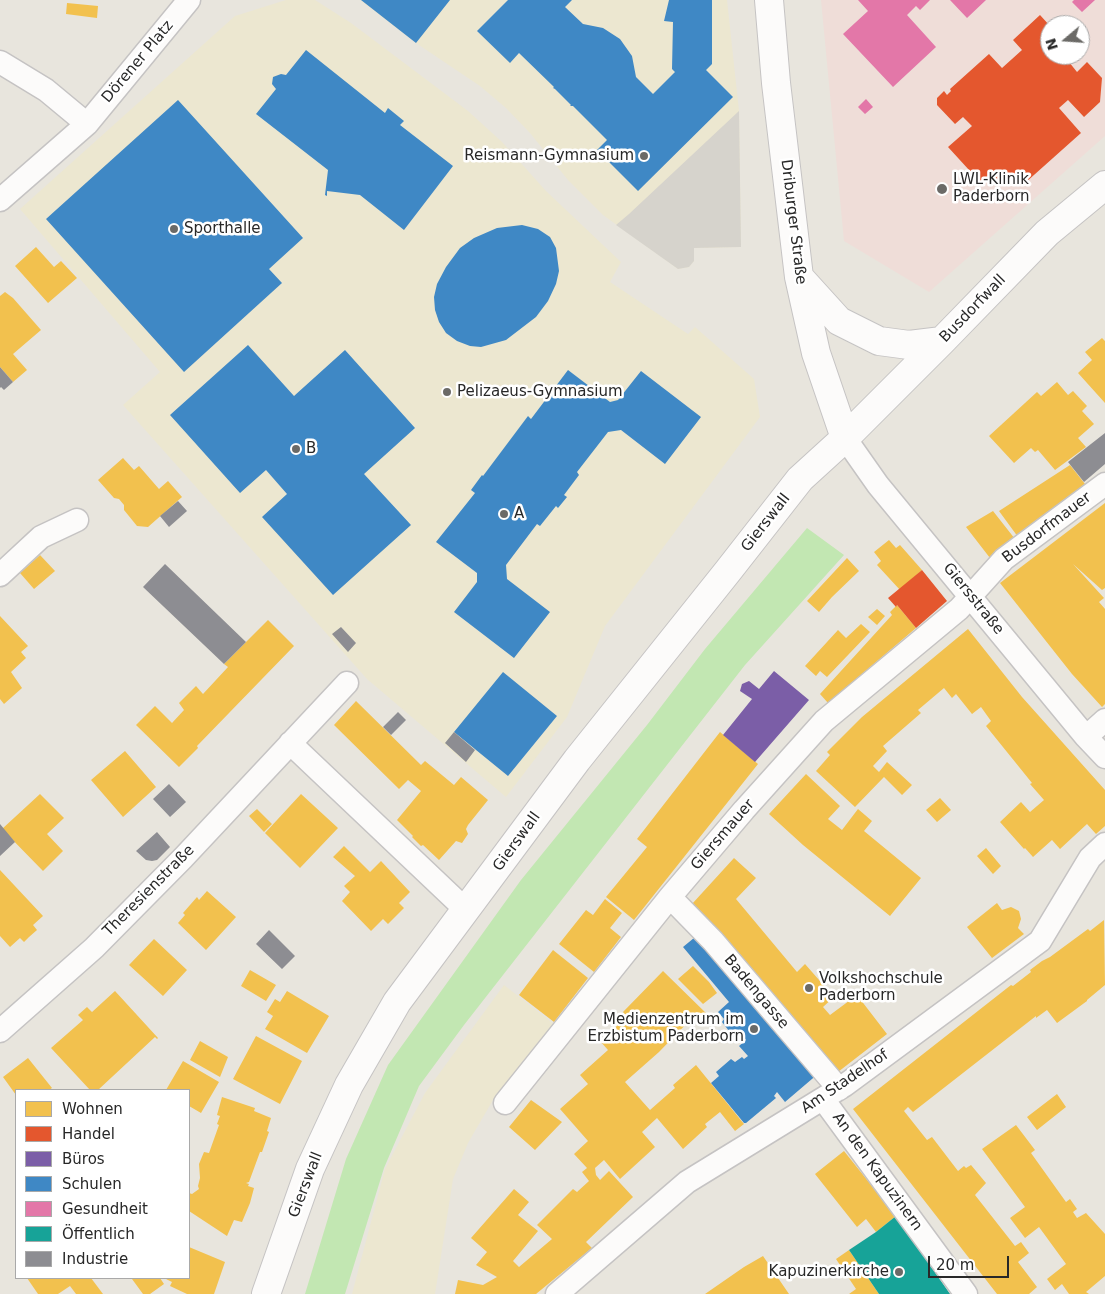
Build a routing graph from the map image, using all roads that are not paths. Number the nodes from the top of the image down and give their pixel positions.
1 (189, 0) edge
2 (769, 0) edge
3 (0, 62) edge
4 (87, 124) junction
5 (1105, 185) edge
6 (0, 200) edge
7 (799, 277) junction
8 (942, 341) junction
9 (845, 438) junction
10 (1105, 484) edge
11 (77, 520) dead end
12 (0, 575) edge
13 (971, 596) junction
14 (347, 683) dead end
15 (1105, 720) edge
16 (1086, 737) junction
17 (290, 743) junction
18 (1105, 757) edge
19 (1105, 844) edge
20 (670, 897) junction
21 (466, 910) junction
22 (0, 1031) edge
23 (831, 1094) junction
24 (505, 1103) dead end
25 (266, 1294) edge
26 (557, 1294) edge
27 (966, 1294) edge

1 - 4 street, Dörener Platz
2 - 7 main road, Driburger Straße
3 - 4 street
4 - 6 street, Dörener Platz
5 - 8 main road, Busdorfwall
7 - 8 main road
7 - 9 main road, Driburger Straße
8 - 9 main road, Busdorfwall
9 - 13 street, Giersstraße
9 - 21 main road, Gierswall
10 - 13 street, Busdorfmauer
11 - 12 street
13 - 16 street, Giersstraße
13 - 20 street, Giersmauer
14 - 17 street, Theresienstraße
15 - 16 street
16 - 18 street, Giersstraße
17 - 21 street
17 - 22 street, Theresienstraße
19 - 23 street, Am Stadelhof
20 - 23 street, Badengasse
20 - 24 street, Giersmauer
21 - 25 main road, Gierswall
23 - 26 street, Am Stadelhof
23 - 27 street, An den Kapuzinern

